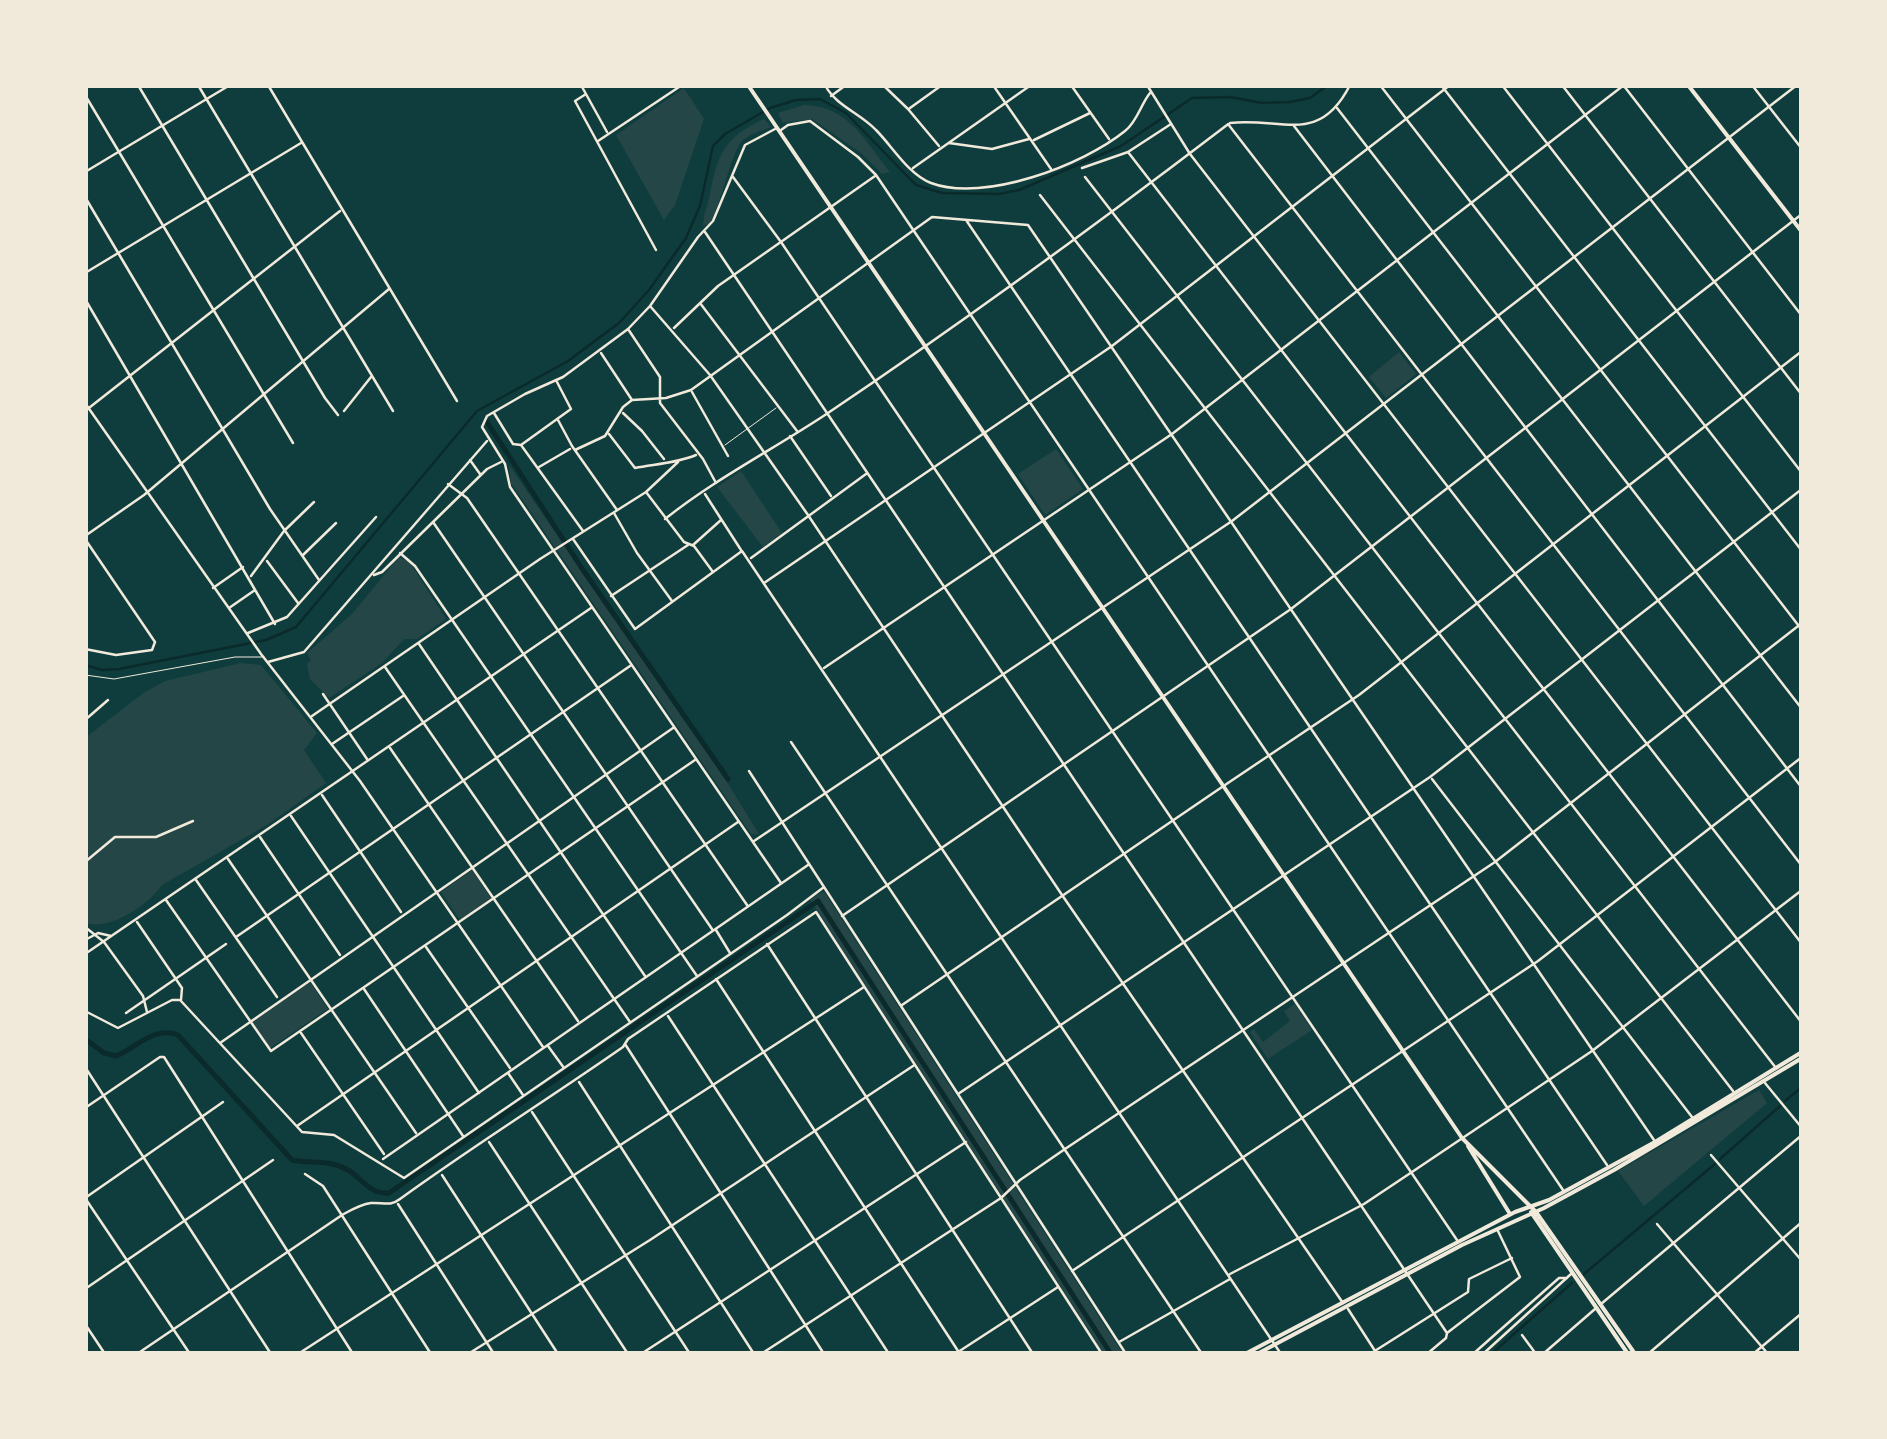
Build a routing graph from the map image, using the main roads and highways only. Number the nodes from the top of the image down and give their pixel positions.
1 (748, 85) edge
2 (1688, 85) edge
3 (1802, 232) edge
4 (1802, 1055) edge
5 (1778, 1071) junction
6 (1736, 1096) junction
7 (1462, 1138) junction
8 (1656, 1144) junction
9 (1533, 1211) junction
10 (1511, 1218) junction
11 (1408, 1271) junction
12 (1274, 1342) junction
13 (1245, 1354) edge
14 (1257, 1354) edge
15 (1632, 1354) edge

1 - 7 main road
2 - 3 main road
4 - 5 main road
5 - 6 main road
5 - 6 main road
6 - 8 main road
6 - 8 main road
7 - 9 main road
7 - 10 main road
8 - 9 main road
8 - 9 main road
9 - 10 main road
9 - 15 main road
10 - 11 main road
10 - 11 main road
11 - 12 main road
12 - 13 main road
12 - 14 main road

